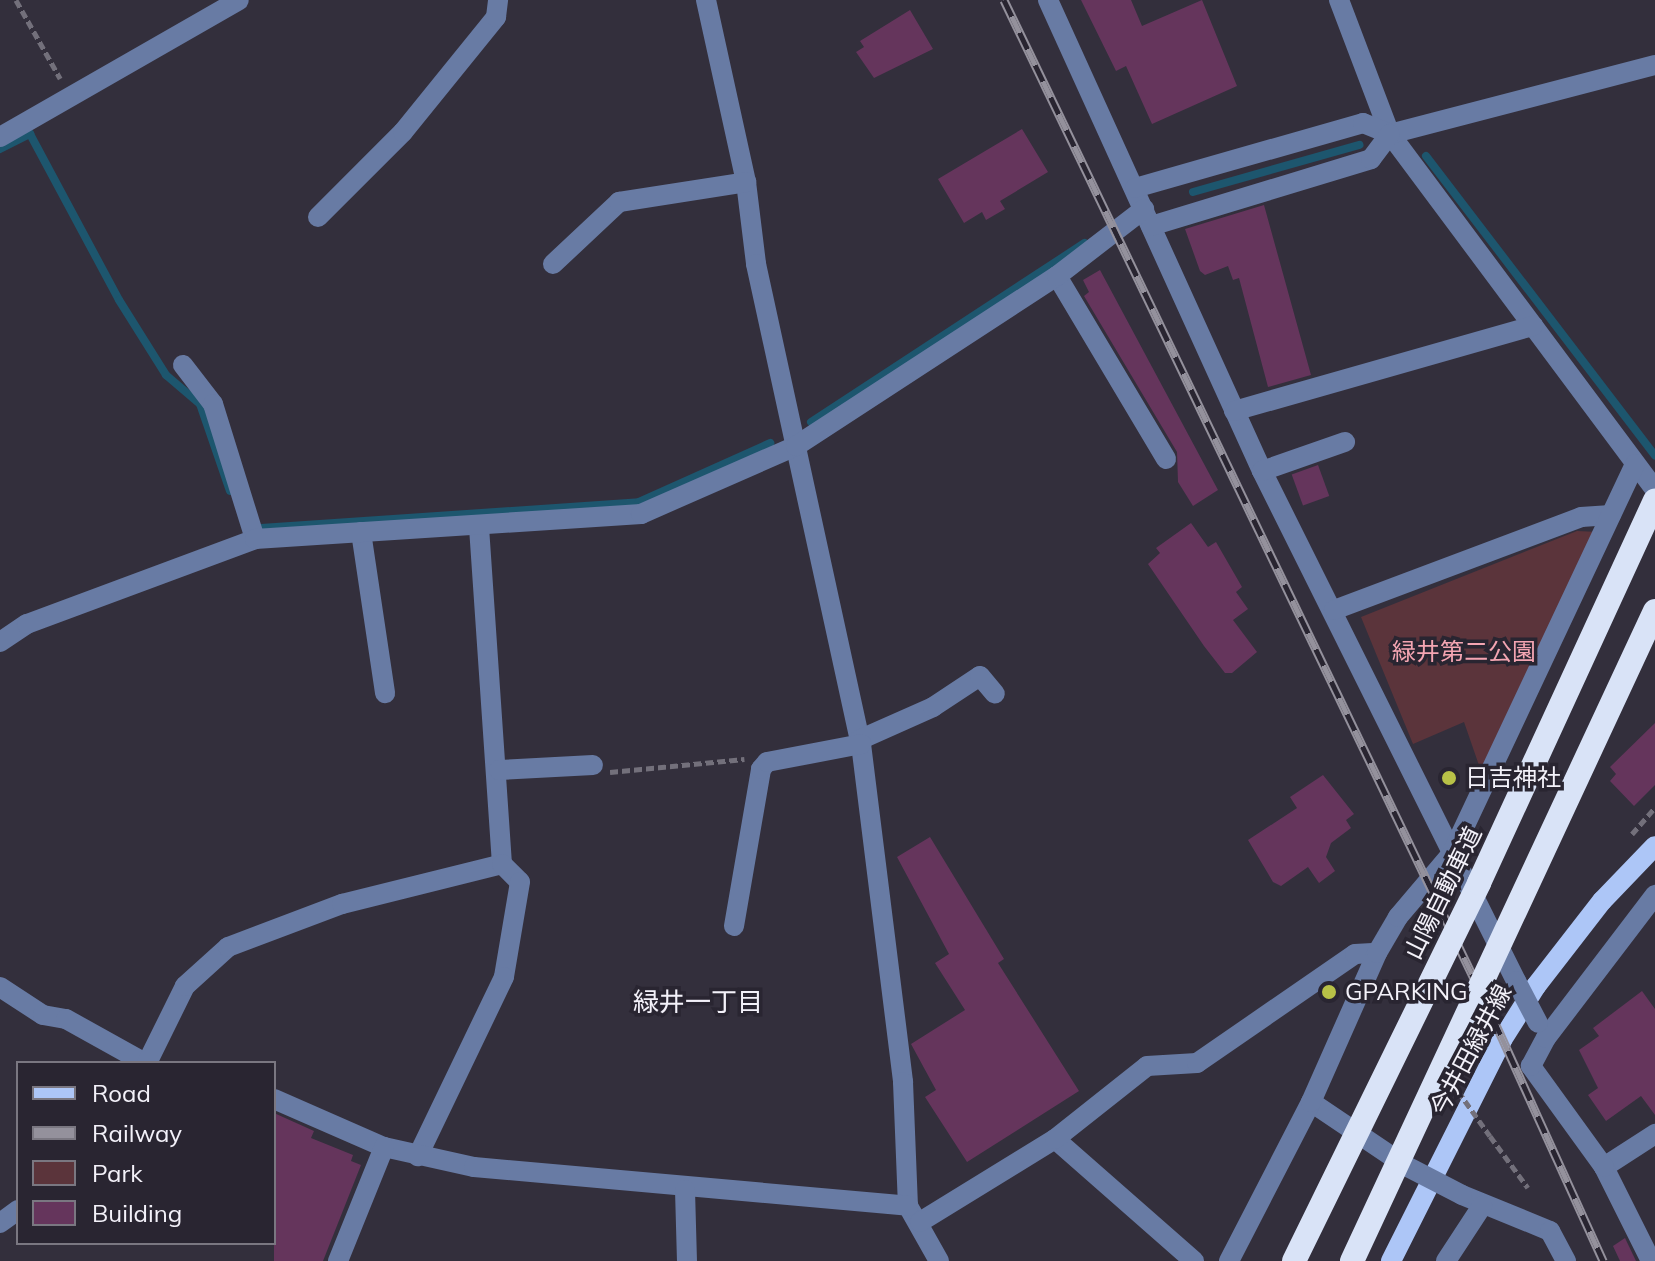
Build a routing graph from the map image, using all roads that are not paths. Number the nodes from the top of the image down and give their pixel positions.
1 (239, 0) edge
2 (498, 0) edge
3 (706, 0) edge
4 (1048, 0) edge
5 (1339, 0) edge
6 (1655, 65) edge
7 (1390, 134) junction
8 (0, 137) edge
9 (746, 182) junction
10 (1135, 188) junction
11 (318, 217) dead end
12 (1147, 218) junction
13 (553, 264) dead end
14 (1057, 276) junction
15 (1533, 326) junction
16 (183, 365) dead end
17 (1234, 411) junction
18 (1345, 442) dead end
19 (796, 446) junction
20 (1166, 459) dead end
21 (1635, 464) junction
22 (1262, 471) junction
23 (1655, 490) edge
24 (1655, 501) edge
25 (1611, 515) junction
26 (479, 527) junction
27 (361, 532) junction
28 (255, 539) junction
29 (1334, 610) junction
30 (1655, 611) edge
31 (0, 642) edge
32 (385, 693) dead end
33 (995, 694) dead end
34 (860, 742) junction
35 (593, 765) road end
36 (499, 770) junction
37 (1655, 846) edge
38 (1452, 853) junction
39 (502, 864) junction
40 (1655, 895) edge
41 (734, 926) dead end
42 (1377, 953) junction
43 (0, 987) edge
44 (1542, 1031) junction
45 (142, 1061) edge
46 (147, 1061) edge
47 (276, 1100) edge
48 (1311, 1102) junction
49 (1655, 1134) edge
50 (1055, 1139) junction
51 (384, 1147) junction
52 (418, 1156) junction
53 (1604, 1167) junction
54 (685, 1190) junction
55 (1482, 1206) junction
56 (914, 1214) junction
57 (338, 1261) edge
58 (687, 1261) edge
59 (939, 1261) edge
60 (1194, 1261) edge
61 (1229, 1261) edge
62 (1294, 1261) edge
63 (1352, 1261) edge
64 (1391, 1261) edge
65 (1446, 1261) edge
66 (1566, 1261) edge
67 (1651, 1261) edge

1 - 8 street
2 - 11 street
3 - 9 street
4 - 10 street
5 - 7 street
6 - 7 street
7 - 10 street
7 - 12 street
7 - 15 street
9 - 13 street
9 - 19 street
10 - 12 street
12 - 14 street
12 - 17 street
14 - 19 street
14 - 20 street
15 - 17 street
15 - 21 street
16 - 28 street
17 - 22 street
18 - 22 street
19 - 26 street
19 - 34 street
21 - 23 street
21 - 25 street
22 - 29 street
24 - 62 highway, 山陽自動車道, bridge
25 - 29 street
25 - 38 street
26 - 27 street
26 - 36 street
27 - 28 street
27 - 32 street
28 - 31 street
29 - 38 street
30 - 63 highway, bridge
33 - 34 street
34 - 41 street
34 - 56 street
35 - 36 street
36 - 39 street
37 - 64 main road, 今井田緑井線
38 - 42 street
38 - 44 street, bridge
39 - 46 street
39 - 52 street
40 - 44 street
42 - 48 street
42 - 50 street
43 - 45 street
44 - 53 street
47 - 51 street
48 - 55 street, bridge
48 - 61 street
49 - 53 street
50 - 56 street
50 - 60 street
51 - 52 street
51 - 57 street
52 - 54 street
53 - 67 street
54 - 56 street
54 - 58 street
55 - 65 street
55 - 66 street
56 - 59 street

